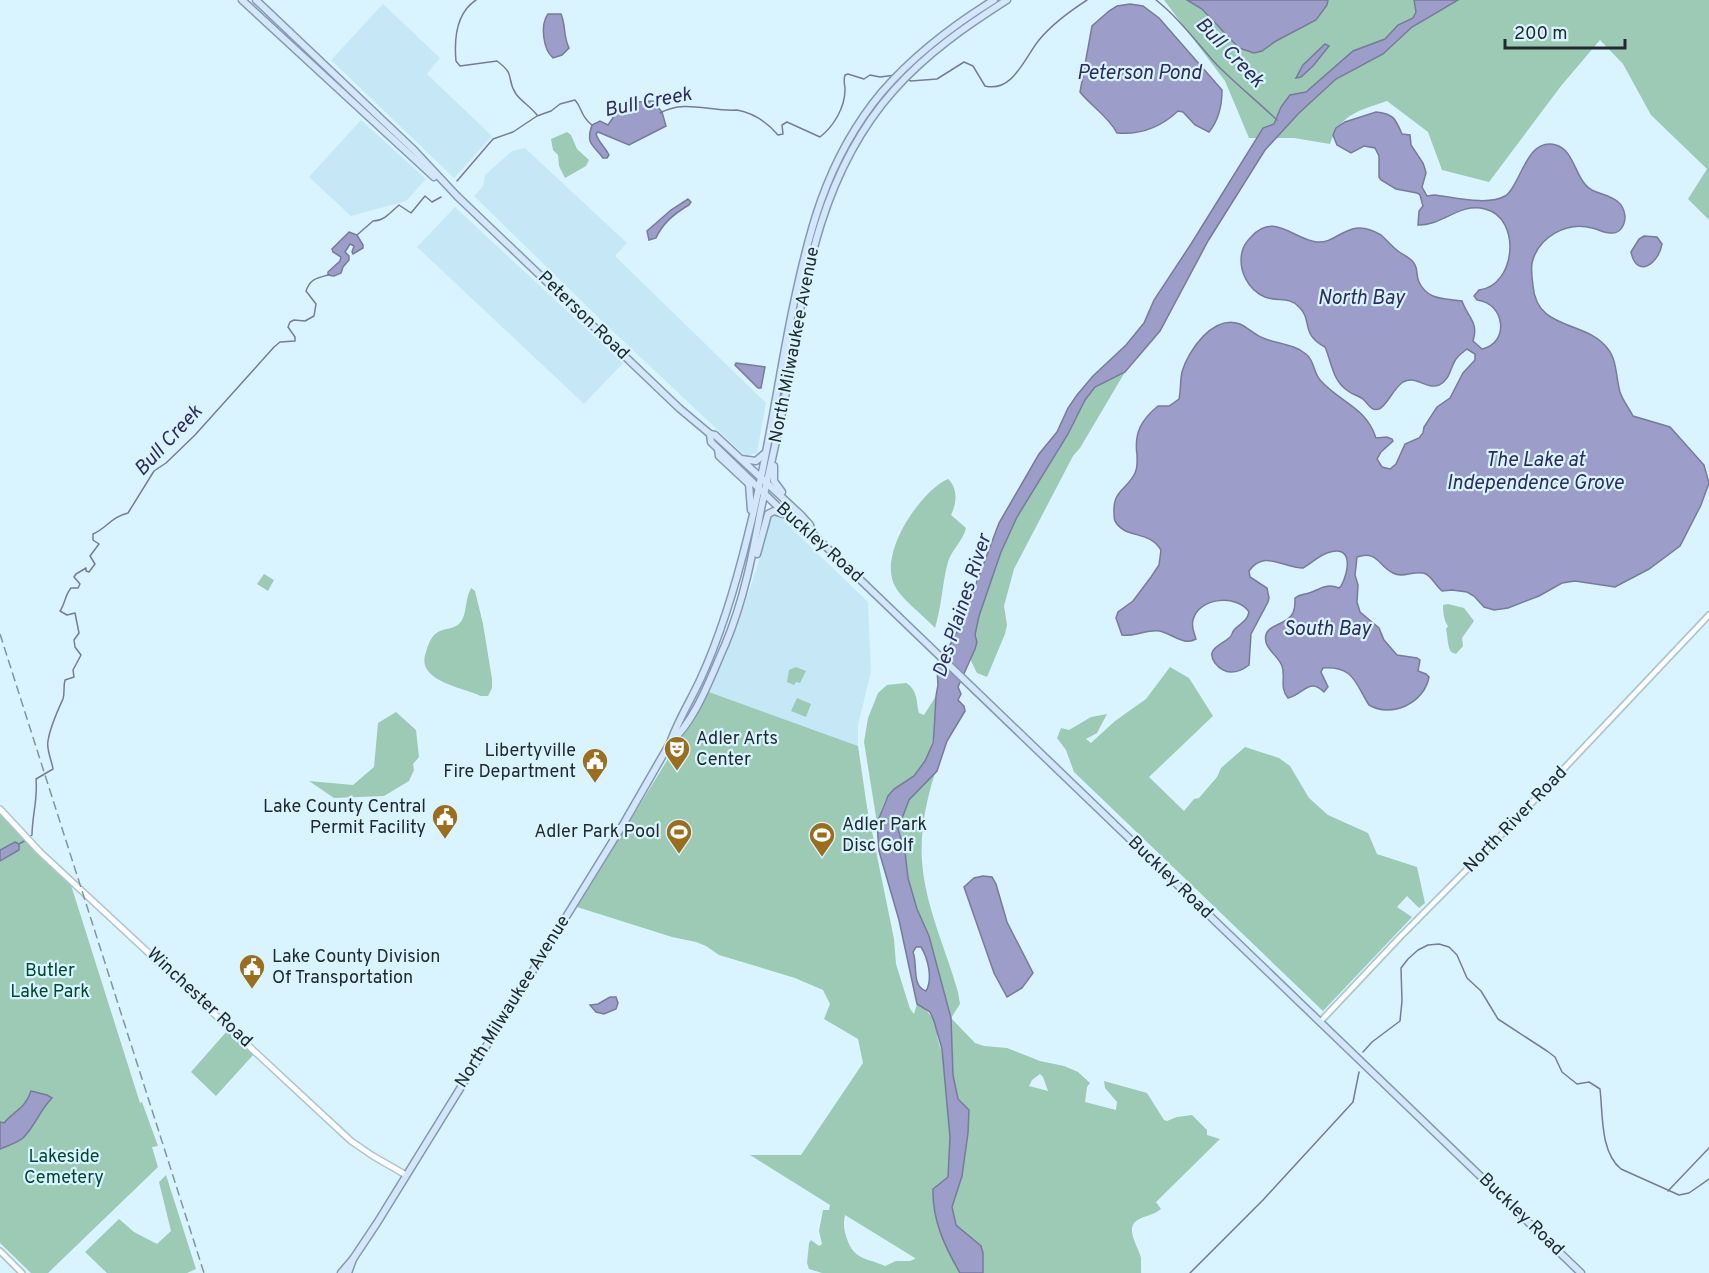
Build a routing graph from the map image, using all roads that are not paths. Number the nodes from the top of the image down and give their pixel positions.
1 (242, 0) edge
2 (256, 0) edge
3 (994, 0) edge
4 (1008, 0) edge
5 (909, 69) junction
6 (890, 89) junction
7 (458, 196) junction
8 (710, 434) junction
9 (718, 449) junction
10 (766, 452) junction
11 (773, 457) junction
12 (740, 458) junction
13 (760, 477) junction
14 (767, 484) junction
15 (758, 487) junction
16 (765, 494) junction
17 (753, 514) junction
18 (801, 515) junction
19 (792, 520) junction
20 (812, 533) junction
21 (751, 565) junction
22 (1709, 615) edge
23 (670, 743) junction
24 (0, 809) edge
25 (1320, 1022) junction
26 (406, 1175) junction
27 (0, 1251) edge
28 (353, 1259) junction
29 (22, 1273) edge
30 (341, 1273) edge
31 (348, 1273) edge
32 (1581, 1273) edge

1 - 7 main road, Peterson Road
2 - 7 main road, Peterson Road
3 - 5 main road, North Milwaukee Avenue
4 - 5 main road, North Milwaukee Avenue
5 - 6 main road, North Milwaukee Avenue
6 - 10 main road, North Milwaukee Avenue
6 - 11 main road, North Milwaukee Avenue
7 - 8 main road, Peterson Road
8 - 9 main road, Peterson Road
8 - 12 main road, Peterson Road
9 - 15 main road, Peterson Road
9 - 17 main road
10 - 12 main road
10 - 13 main road, North Milwaukee Avenue
11 - 14 main road, North Milwaukee Avenue
11 - 18 main road
12 - 13 main road, Peterson Road
13 - 14 main road, Peterson Road
13 - 15 main road, North Milwaukee Avenue
14 - 16 main road, North Milwaukee Avenue
14 - 18 main road, Peterson Road
15 - 16 main road, Buckley Road
15 - 17 main road, North Milwaukee Avenue
16 - 19 main road, Buckley Road
16 - 21 main road, North Milwaukee Avenue
17 - 23 main road, North Milwaukee Avenue
18 - 20 main road, Peterson Road
19 - 20 main road, Buckley Road
19 - 21 main road
20 - 25 main road, Buckley Road
21 - 23 main road, North Milwaukee Avenue
22 - 25 street, North River Road
23 - 26 main road, North Milwaukee Avenue
24 - 26 main road, Winchester Road
25 - 32 main road, Buckley Road
26 - 28 main road, North Milwaukee Avenue
27 - 29 street
28 - 30 main road, North Milwaukee Avenue
28 - 31 main road, North Milwaukee Avenue

